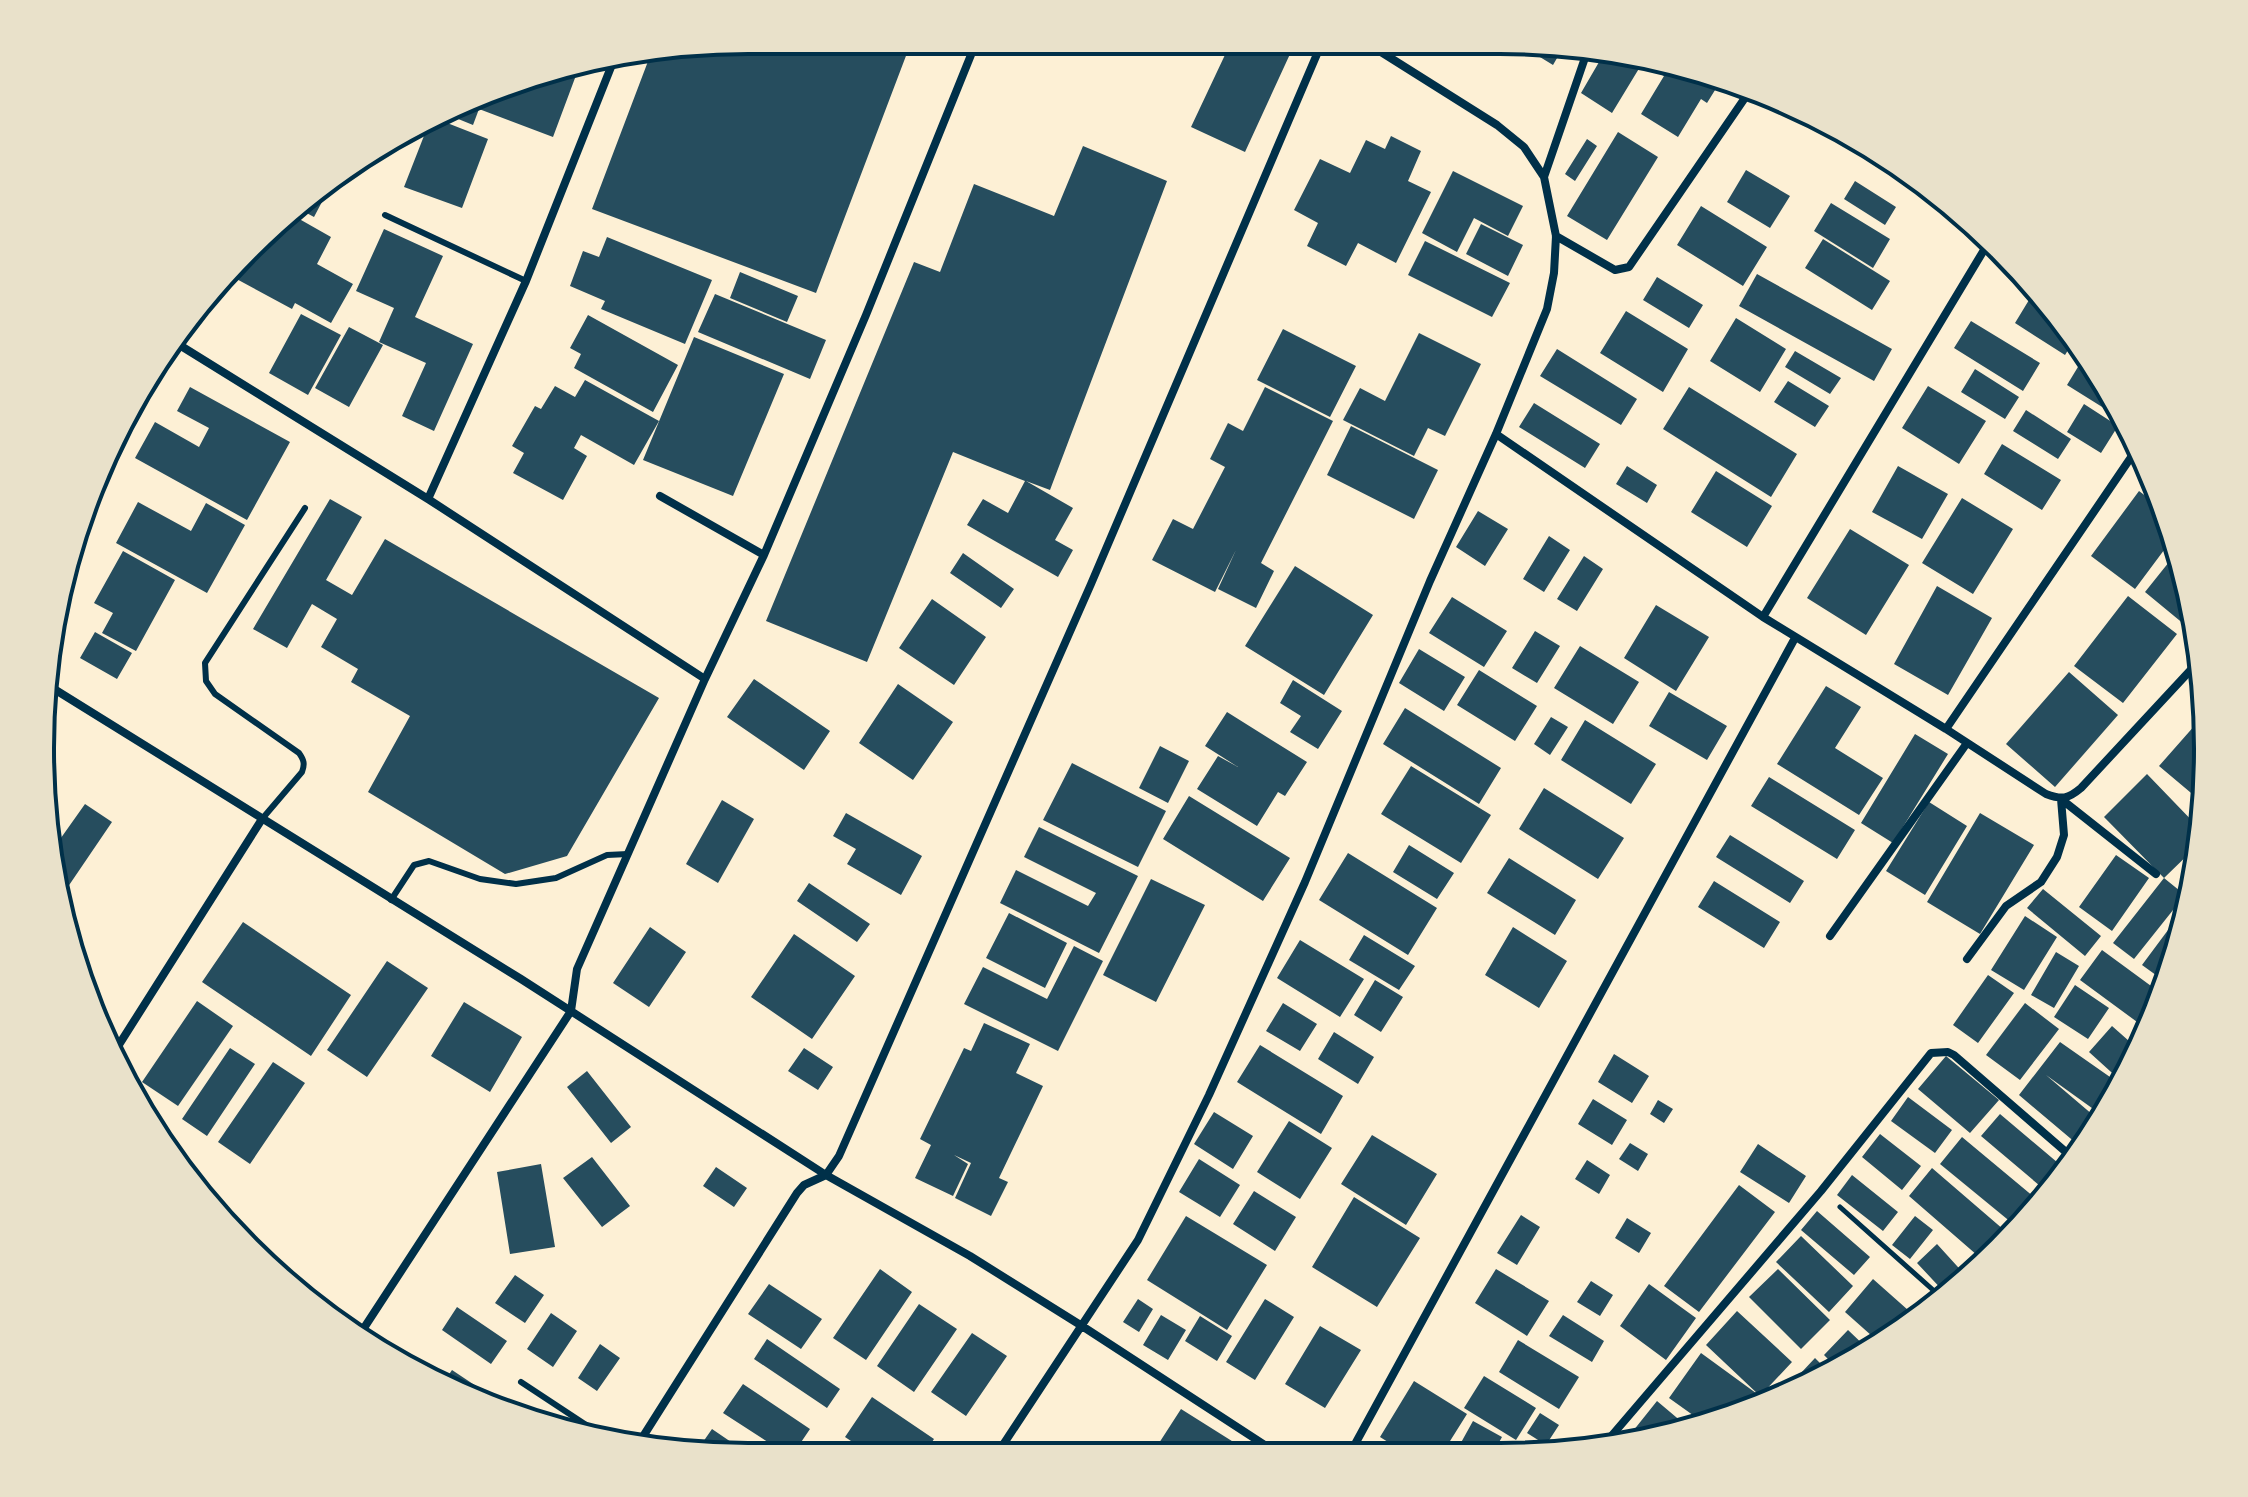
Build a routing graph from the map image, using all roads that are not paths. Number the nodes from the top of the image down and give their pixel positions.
1 (971, 54) edge
2 (1317, 54) edge
3 (1384, 54) edge
4 (1584, 59) edge
5 (611, 68) edge
6 (1744, 99) edge
7 (1544, 177) junction
8 (385, 215) dead end
9 (1556, 236) junction
10 (1984, 250) edge
11 (526, 281) junction
12 (183, 347) edge
13 (1496, 434) junction
14 (2130, 459) edge
15 (660, 496) dead end
16 (428, 499) junction
17 (305, 508) dead end
18 (764, 555) junction
19 (1763, 617) junction
20 (1795, 638) junction
21 (2189, 671) edge
22 (705, 679) junction
23 (56, 690) edge
24 (1946, 729) junction
25 (1967, 743) junction
26 (2061, 799) junction
27 (262, 819) junction
28 (628, 854) junction
29 (2156, 874) dead end
30 (391, 900) junction
31 (1830, 936) dead end
32 (1967, 959) dead end
33 (571, 1011) junction
34 (120, 1043) edge
35 (2065, 1151) edge
36 (826, 1175) junction
37 (1082, 1326) junction
38 (365, 1327) edge
39 (521, 1382) dead end
40 (582, 1422) edge
41 (1614, 1433) edge
42 (644, 1435) edge
43 (1004, 1443) edge
44 (1262, 1443) edge
45 (1356, 1443) edge

1 - 18 street
2 - 36 street
3 - 7 street
4 - 7 street
5 - 11 street
6 - 9 street
7 - 9 street
8 - 11 lane
9 - 13 street
10 - 19 street
11 - 16 street
12 - 16 street
13 - 19 street
13 - 37 street
14 - 24 street
15 - 18 street
16 - 22 street
17 - 27 lane
18 - 22 street
19 - 20 street
20 - 24 street
20 - 45 street
21 - 26 street
22 - 28 street
23 - 27 street
24 - 25 street
25 - 26 street
25 - 31 street
26 - 29 street
26 - 32 street
27 - 30 street
27 - 34 street
28 - 30 lane
28 - 33 street
30 - 33 street
33 - 36 street
33 - 38 street
35 - 41 street
36 - 37 street
36 - 42 street
37 - 43 street
37 - 44 street
39 - 40 lane

